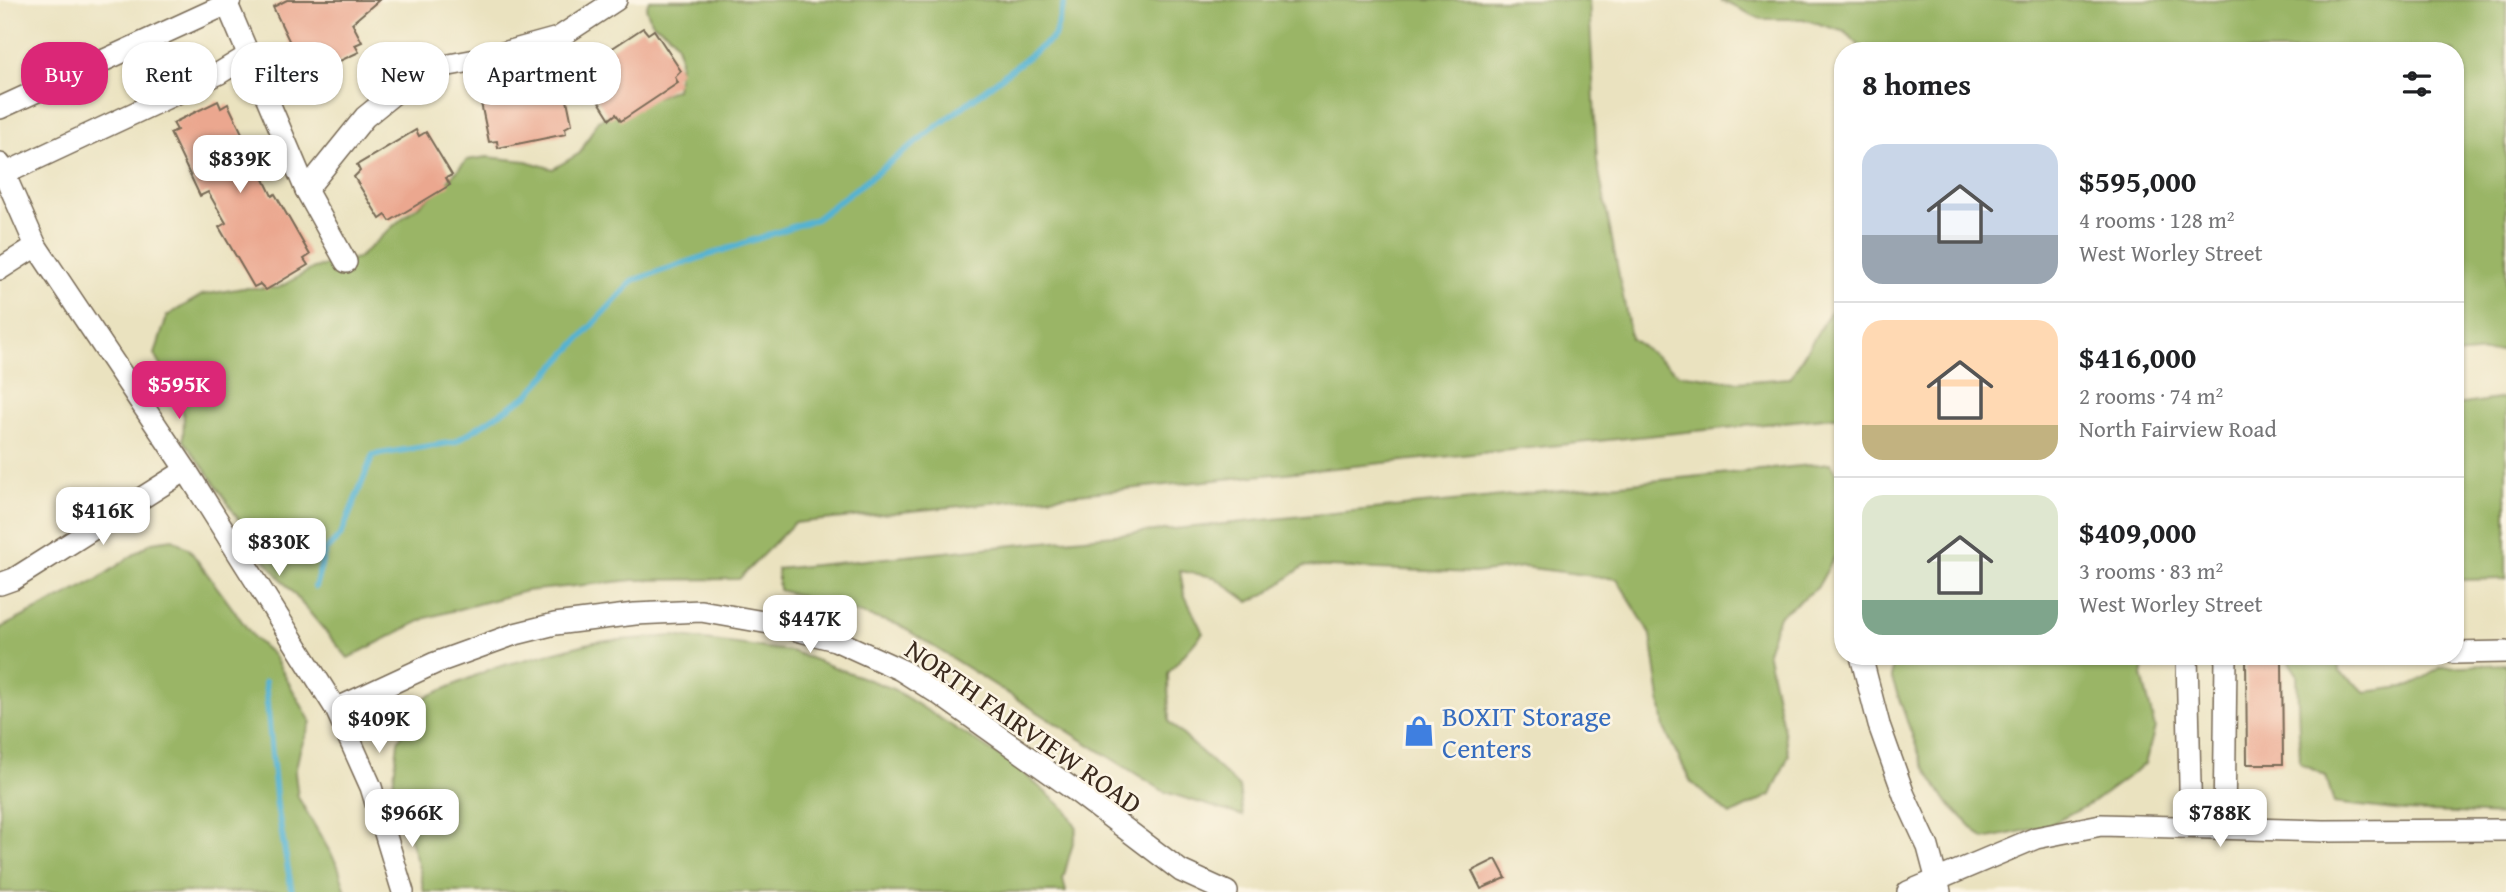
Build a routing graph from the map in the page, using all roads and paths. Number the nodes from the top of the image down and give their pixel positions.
1 (616, 0) edge
2 (228, 2) edge
3 (244, 42) edge
4 (231, 66) edge
5 (270, 105) edge
6 (0, 108) edge
7 (2, 169) edge
8 (306, 190) junction
9 (36, 246) junction
10 (346, 262) dead end
11 (0, 269) edge
12 (186, 470) junction
13 (0, 584) edge
14 (2506, 652) edge
15 (2464, 653) edge
16 (1863, 665) edge
17 (2187, 665) edge
18 (2226, 665) edge
19 (336, 709) junction
20 (2192, 827) junction
21 (2224, 828) junction
22 (2506, 830) edge
23 (1938, 887) edge
24 (403, 892) edge
25 (1227, 892) edge
26 (1908, 892) edge

1 - 8 street
2 - 3 street
2 - 6 street
4 - 7 street
5 - 8 street
7 - 9 street
8 - 10 street
9 - 11 street
9 - 12 street
12 - 13 street
12 - 19 street
14 - 15 street
16 - 23 street
17 - 20 street
18 - 21 street
19 - 24 street
19 - 25 street, NORTH FAIRVIEW ROAD
20 - 21 street
20 - 23 street
21 - 22 street
23 - 26 street

